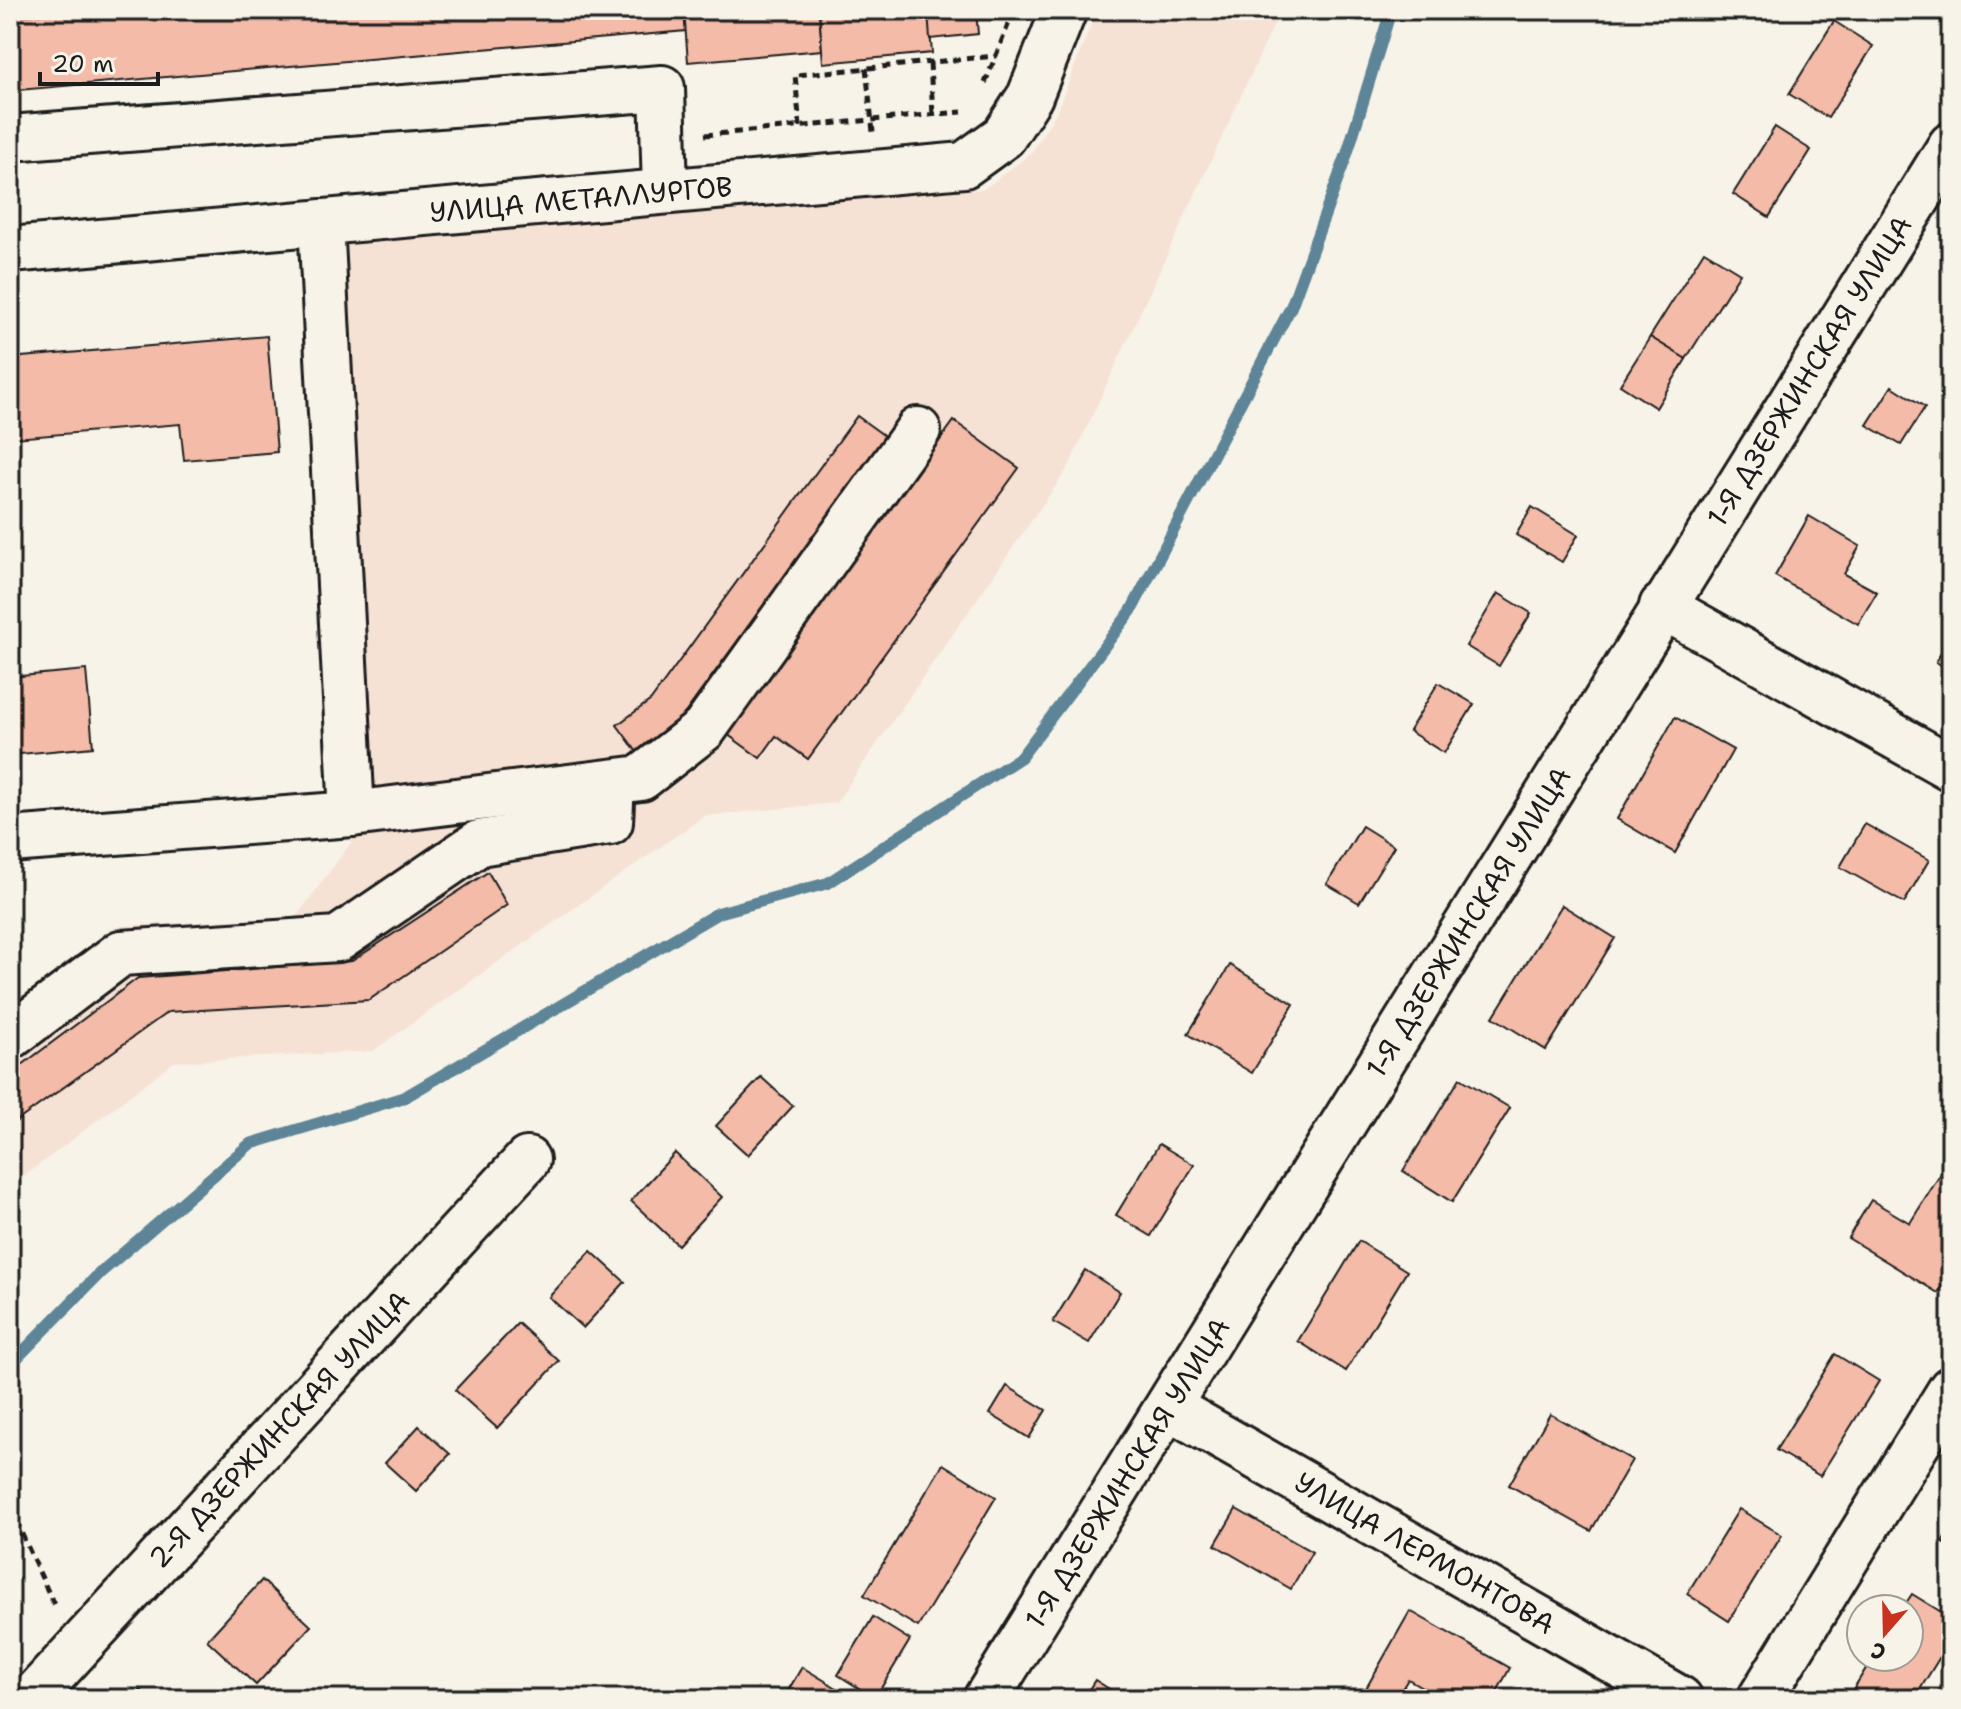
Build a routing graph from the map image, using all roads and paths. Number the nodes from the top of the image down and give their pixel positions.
1 (1014, 10) edge
2 (1064, 10) edge
3 (996, 56) junction
4 (930, 63) junction
5 (866, 68) junction
6 (980, 97) dead end
7 (974, 111) dead end
8 (933, 115) junction
9 (872, 120) junction
10 (800, 127) junction
11 (10, 138) edge
12 (663, 139) junction
13 (1951, 145) edge
14 (876, 173) junction
15 (665, 191) junction
16 (321, 222) junction
17 (10, 250) edge
18 (918, 430) dead end
19 (1662, 606) junction
20 (1951, 768) edge
21 (612, 782) junction
22 (352, 814) junction
23 (10, 840) edge
24 (10, 1037) edge
25 (527, 1160) dead end
26 (1951, 1389) edge
27 (1169, 1407) junction
28 (10, 1508) edge
29 (50, 1594) dead end
30 (31, 1699) edge
31 (986, 1699) edge
32 (1680, 1699) edge
33 (1760, 1699) edge

1 - 3 path
2 - 14 street, УЛИЦА МЕТАЛЛУРГОВ
3 - 4 path
3 - 6 path
4 - 5 path
4 - 8 path
5 - 9 path
5 - 10 path
7 - 8 path
8 - 9 path
9 - 10 path
9 - 14 path
10 - 12 path
11 - 12 street
12 - 15 street
13 - 19 street, 1-Я ДЗЕРЖИНСКАЯ УЛИЦА
14 - 15 street, УЛИЦА МЕТАЛЛУРГОВ
15 - 16 street, УЛИЦА МЕТАЛЛУРГОВ
16 - 17 street, УЛИЦА МЕТАЛЛУРГОВ
16 - 22 street
18 - 21 street
19 - 20 street
19 - 27 street, 1-Я ДЗЕРЖИНСКАЯ УЛИЦА
21 - 22 street
21 - 24 street
22 - 23 street
25 - 30 street, 2-Я ДЗЕРЖИНСКАЯ УЛИЦА
26 - 33 street
27 - 31 street, 1-Я ДЗЕРЖИНСКАЯ УЛИЦА
27 - 32 street, УЛИЦА ЛЕРМОНТОВА
28 - 29 path

